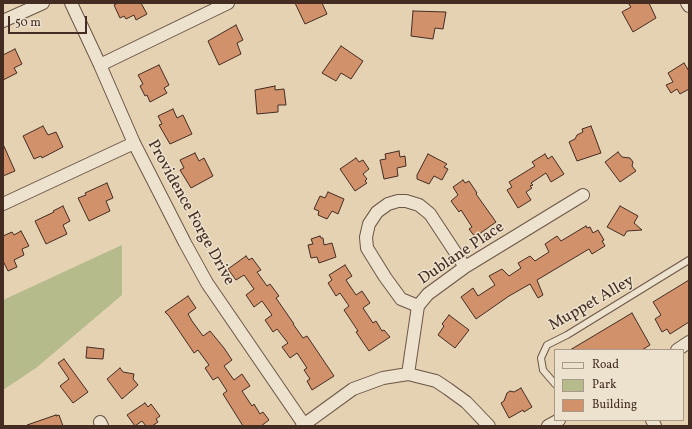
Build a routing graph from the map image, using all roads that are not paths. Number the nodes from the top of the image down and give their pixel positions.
1 (43, 3) edge
2 (71, 3) edge
3 (228, 3) edge
4 (687, 3) edge
5 (689, 6) edge
6 (3, 21) edge
7 (100, 65) junction
8 (134, 143) junction
9 (583, 195) dead end
10 (3, 204) edge
11 (689, 260) edge
12 (465, 267) junction
13 (418, 306) junction
14 (689, 342) edge
15 (678, 349) edge
16 (408, 374) junction
17 (554, 383) edge
18 (557, 421) edge
19 (304, 426) edge
20 (489, 426) edge
21 (548, 426) edge

1 - 6 street
2 - 7 street, Providence Forge Drive
3 - 7 street
4 - 5 street
7 - 8 street, Providence Forge Drive
8 - 10 street
8 - 19 street, Providence Forge Drive
9 - 12 street, Dublane Place
11 - 17 lane, Muppet Alley
12 - 13 street, Dublane Place
12 - 13 street
13 - 16 street, Dublane Place
14 - 15 street
16 - 19 street
16 - 20 street
18 - 21 street

